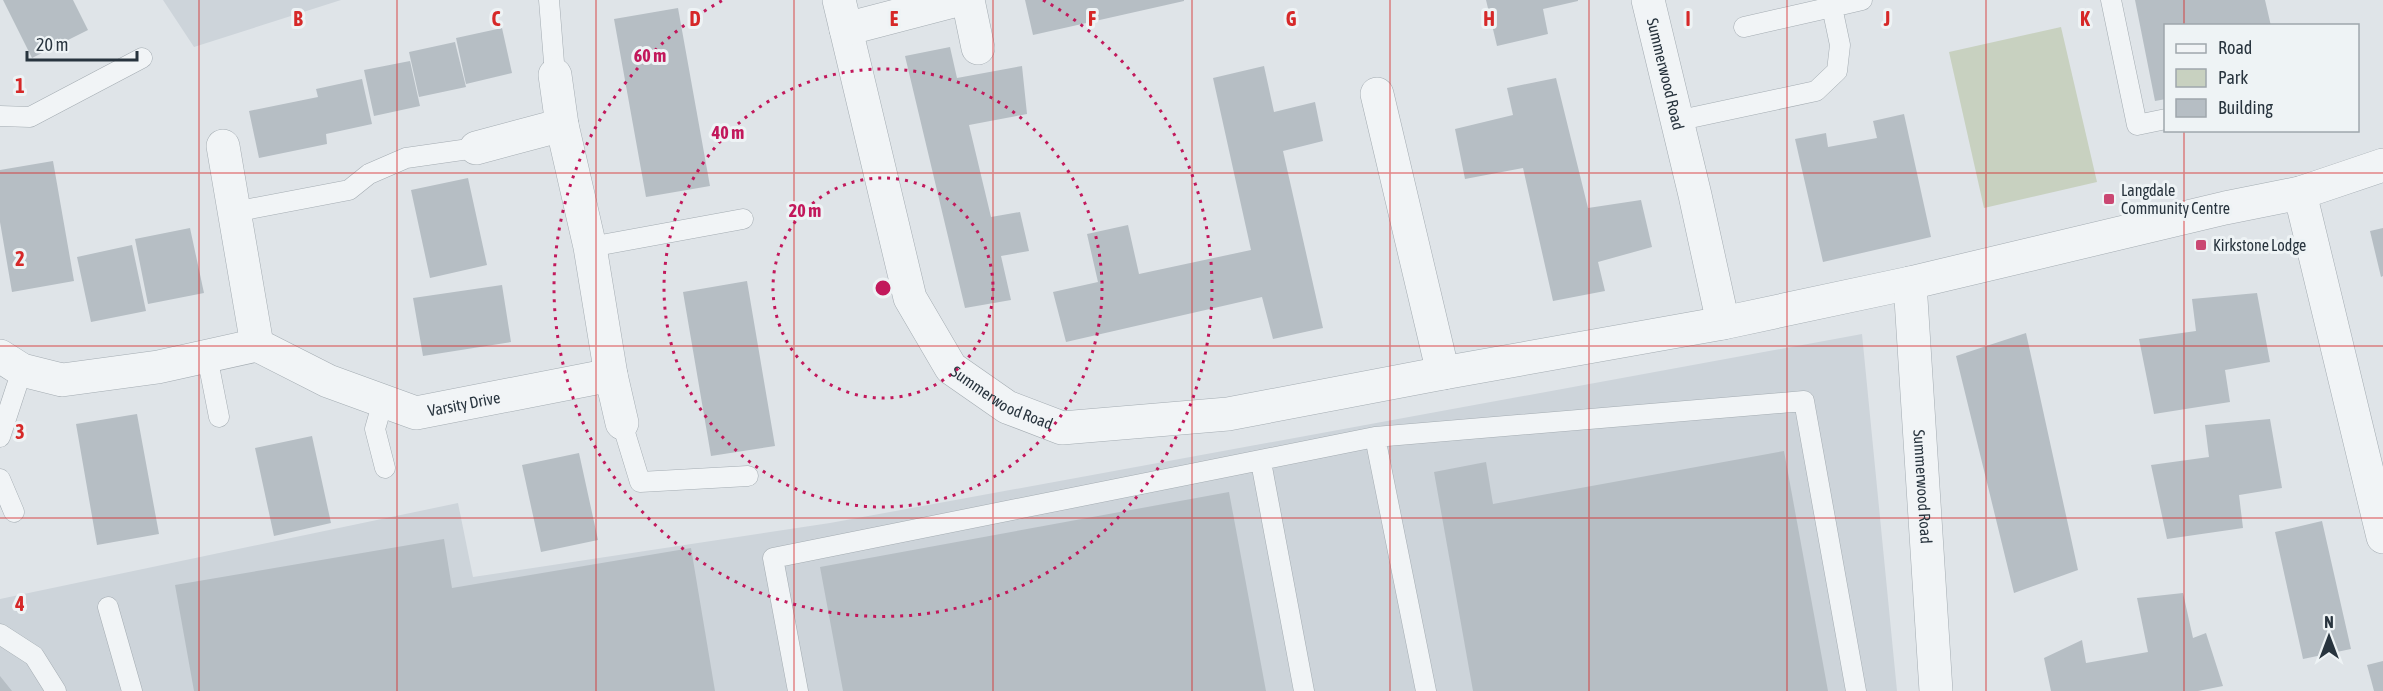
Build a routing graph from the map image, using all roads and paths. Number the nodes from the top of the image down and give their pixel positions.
1 (549, 0) edge
2 (957, 0) edge
3 (968, 0) edge
4 (1648, 0) edge
5 (1862, 0) edge
6 (2110, 0) edge
7 (1832, 7) junction
8 (843, 14) edge
9 (1744, 27) dead end
10 (978, 48) dead end
11 (142, 58) dead end
12 (555, 75) joint
13 (1377, 94) dead end
14 (0, 116) edge
15 (2164, 119) edge
16 (1676, 121) junction
17 (562, 125) junction
18 (223, 146) dead end
19 (476, 148) joint
20 (2383, 165) edge
21 (2300, 193) junction
22 (234, 212) junction
23 (743, 219) dead end
24 (590, 247) junction
25 (1910, 283) junction
26 (1723, 323) junction
27 (256, 345) junction
28 (207, 356) junction
29 (11, 363) edge
30 (1443, 373) junction
31 (611, 375) junction
32 (383, 401) junction
33 (219, 417) dead end
34 (622, 423) joint
35 (0, 437) edge
36 (1375, 437) junction
37 (1261, 462) junction
38 (385, 468) dead end
39 (748, 476) dead end
40 (0, 479) edge
41 (14, 512) dead end
42 (2383, 537) edge
43 (108, 607) dead end
44 (0, 634) edge
45 (56, 691) edge
46 (132, 691) edge
47 (798, 691) edge
48 (1304, 691) edge
49 (1426, 691) edge
50 (1856, 691) edge
51 (1936, 691) edge

1 - 12 lane
2 - 8 street, Summerwood Road
3 - 10 street
4 - 16 street, Summerwood Road
5 - 7 lane
6 - 15 lane
7 - 9 lane
7 - 16 lane
8 - 30 street, Summerwood Road
11 - 14 lane
12 - 17 street
13 - 30 street
16 - 26 street, Summerwood Road
17 - 19 street
17 - 24 street
18 - 22 street
19 - 22 lane
20 - 21 street, Summerwood Road
21 - 25 street, Summerwood Road
21 - 42 street
22 - 27 street
23 - 24 lane
24 - 31 street
25 - 26 street, Summerwood Road
25 - 51 street, Summerwood Road
26 - 30 street, Summerwood Road
27 - 28 street
27 - 32 street, Varsity Drive
28 - 29 street
28 - 33 lane
29 - 35 lane
31 - 32 street, Varsity Drive
31 - 34 street
32 - 38 lane
34 - 39 lane
36 - 37 lane
36 - 49 lane
36 - 50 lane
37 - 47 lane
37 - 48 lane
40 - 41 lane
43 - 46 lane
44 - 45 lane

